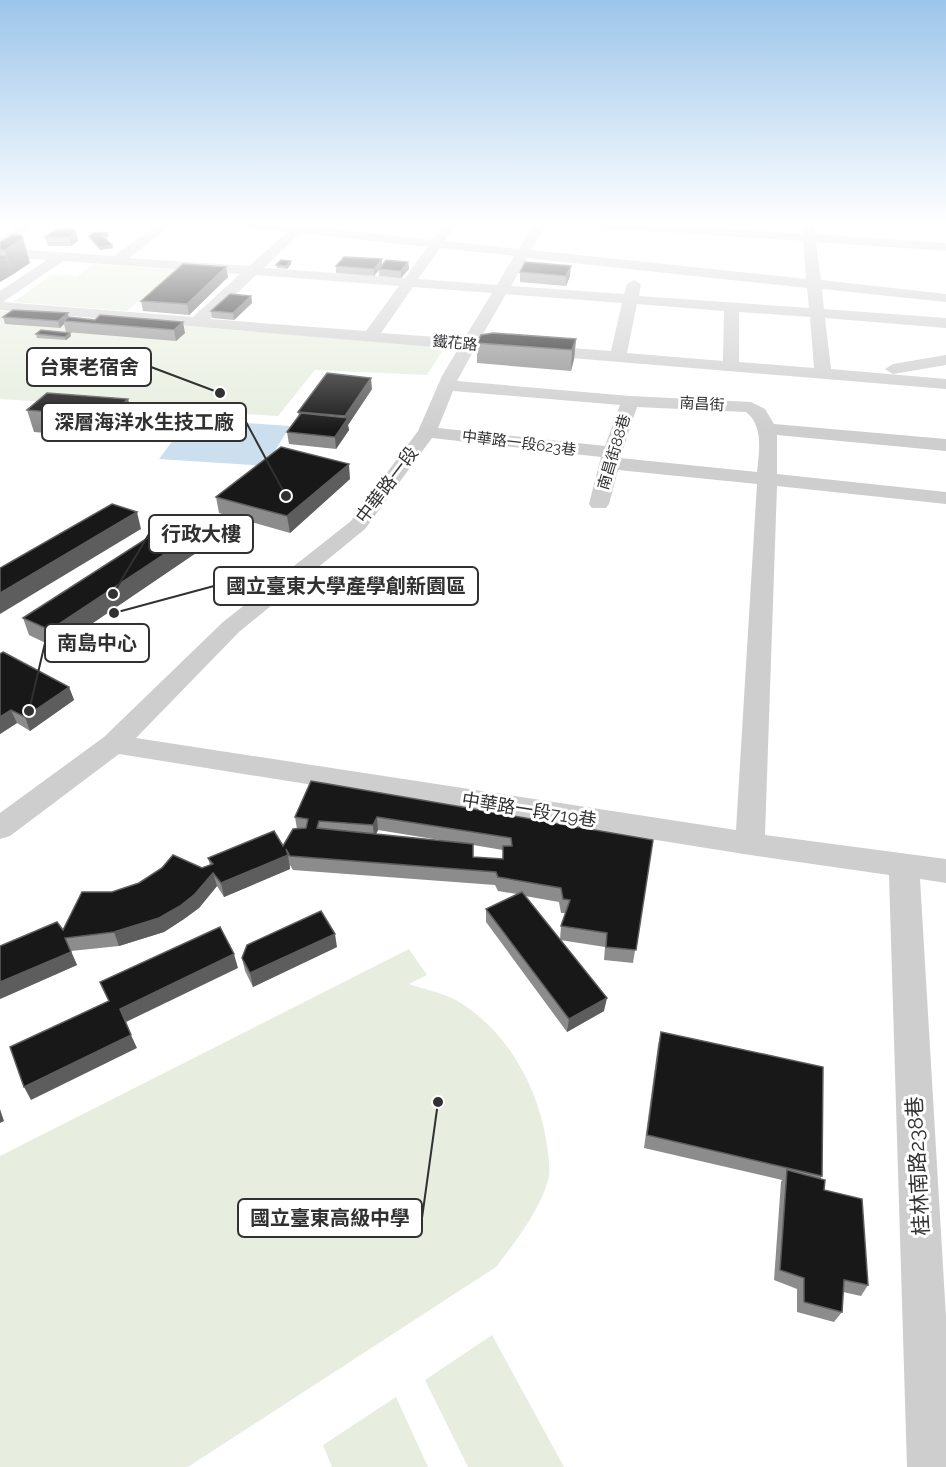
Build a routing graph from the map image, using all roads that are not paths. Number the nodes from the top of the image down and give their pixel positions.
1 (229, 292) edge
2 (401, 292) edge
3 (501, 292) edge
4 (537, 292) edge
5 (631, 292) edge
6 (815, 292) edge
7 (894, 292) edge
8 (946, 298) edge
9 (629, 299) junction
10 (0, 306) edge
11 (732, 307) junction
12 (817, 313) junction
13 (197, 322) junction
14 (946, 323) edge
15 (371, 336) junction
16 (471, 344) junction
17 (625, 357) junction
18 (946, 360) edge
19 (731, 366) junction
20 (823, 373) junction
21 (946, 384) edge
22 (446, 385) junction
23 (630, 401) junction
24 (767, 429) junction
25 (427, 432) junction
26 (946, 445) edge
27 (610, 458) junction
28 (767, 480) junction
29 (946, 498) edge
30 (600, 504) dead end
31 (114, 744) junction
32 (0, 828) edge
33 (750, 844) junction
34 (904, 864) junction
35 (946, 871) edge
36 (931, 1467) edge

1 - 13 street
2 - 15 street
3 - 16 street, 中華路一段
4 - 9 street
5 - 9 street
6 - 12 street
7 - 8 street
9 - 11 street
9 - 17 street
10 - 13 street, 鐵花路
11 - 12 street
11 - 19 street
12 - 14 street
12 - 20 street
13 - 15 street, 鐵花路
15 - 16 street, 鐵花路
16 - 17 street, 鐵花路
16 - 22 street, 中華路一段
17 - 19 street, 鐵花路
18 - 20 street
19 - 20 street, 鐵花路
20 - 21 street, 鐵花路
22 - 23 street, 南昌街
22 - 25 street, 中華路一段
23 - 24 street, 南昌街
23 - 27 street, 南昌街88巷
24 - 26 street
24 - 28 street
25 - 27 street, 中華路一段623巷
25 - 31 street, 中華路一段
27 - 28 street, 中華路一段623巷
27 - 30 street, 南昌街88巷
28 - 29 street, 中華路一段623巷
28 - 33 street
31 - 32 street, 中華路一段
31 - 33 street, 中華路一段719巷
33 - 34 street, 中華路一段719巷
34 - 35 street, 中華路一段719巷
34 - 36 street, 桂林南路238巷

